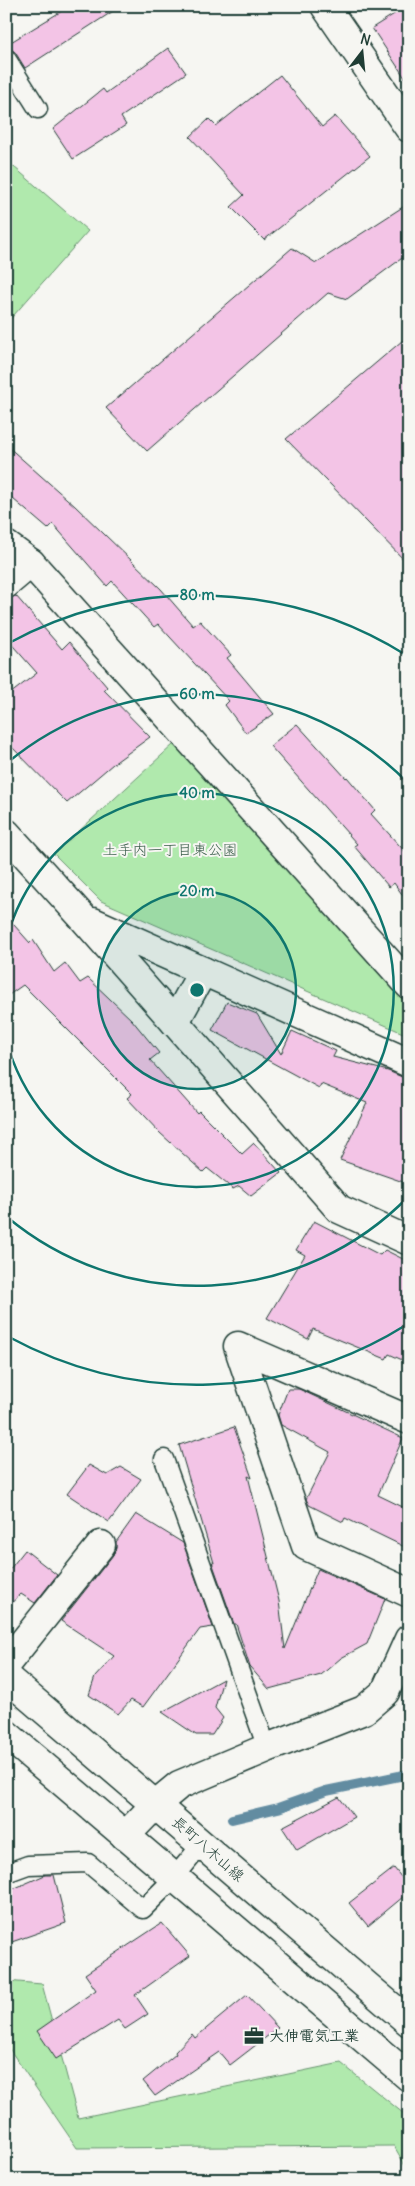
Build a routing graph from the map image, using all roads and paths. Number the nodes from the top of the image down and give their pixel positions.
1 (325, 6) edge
2 (6, 58) edge
3 (38, 109) dead end
4 (409, 128) edge
5 (6, 545) edge
6 (31, 563) junction
7 (6, 584) edge
8 (6, 833) edge
9 (84, 919) junction
10 (203, 971) junction
11 (409, 985) edge
12 (175, 1022) junction
13 (409, 1063) edge
14 (409, 1241) edge
15 (409, 1420) edge
16 (164, 1459) dead end
17 (101, 1545) dead end
18 (409, 1593) edge
19 (409, 1638) edge
20 (6, 1664) edge
21 (6, 1677) edge
22 (6, 1734) edge
23 (267, 1748) junction
24 (156, 1804) junction
25 (125, 1836) junction
26 (202, 1844) junction
27 (6, 1873) edge
28 (174, 1878) junction
29 (409, 2022) edge
30 (409, 2077) edge

1 - 4 street
2 - 3 lane
5 - 6 street
6 - 7 street
6 - 11 street
8 - 9 street
9 - 10 street
9 - 12 street
10 - 12 street
10 - 13 street
12 - 14 street
15 - 18 street
16 - 23 lane
17 - 20 street
19 - 23 street
21 - 24 street, 長町八木山線
22 - 25 street
23 - 24 street
24 - 25 street
24 - 26 street, 長町八木山線
25 - 28 street
26 - 28 lane
26 - 29 street, 長町八木山線
27 - 28 lane
28 - 30 street

